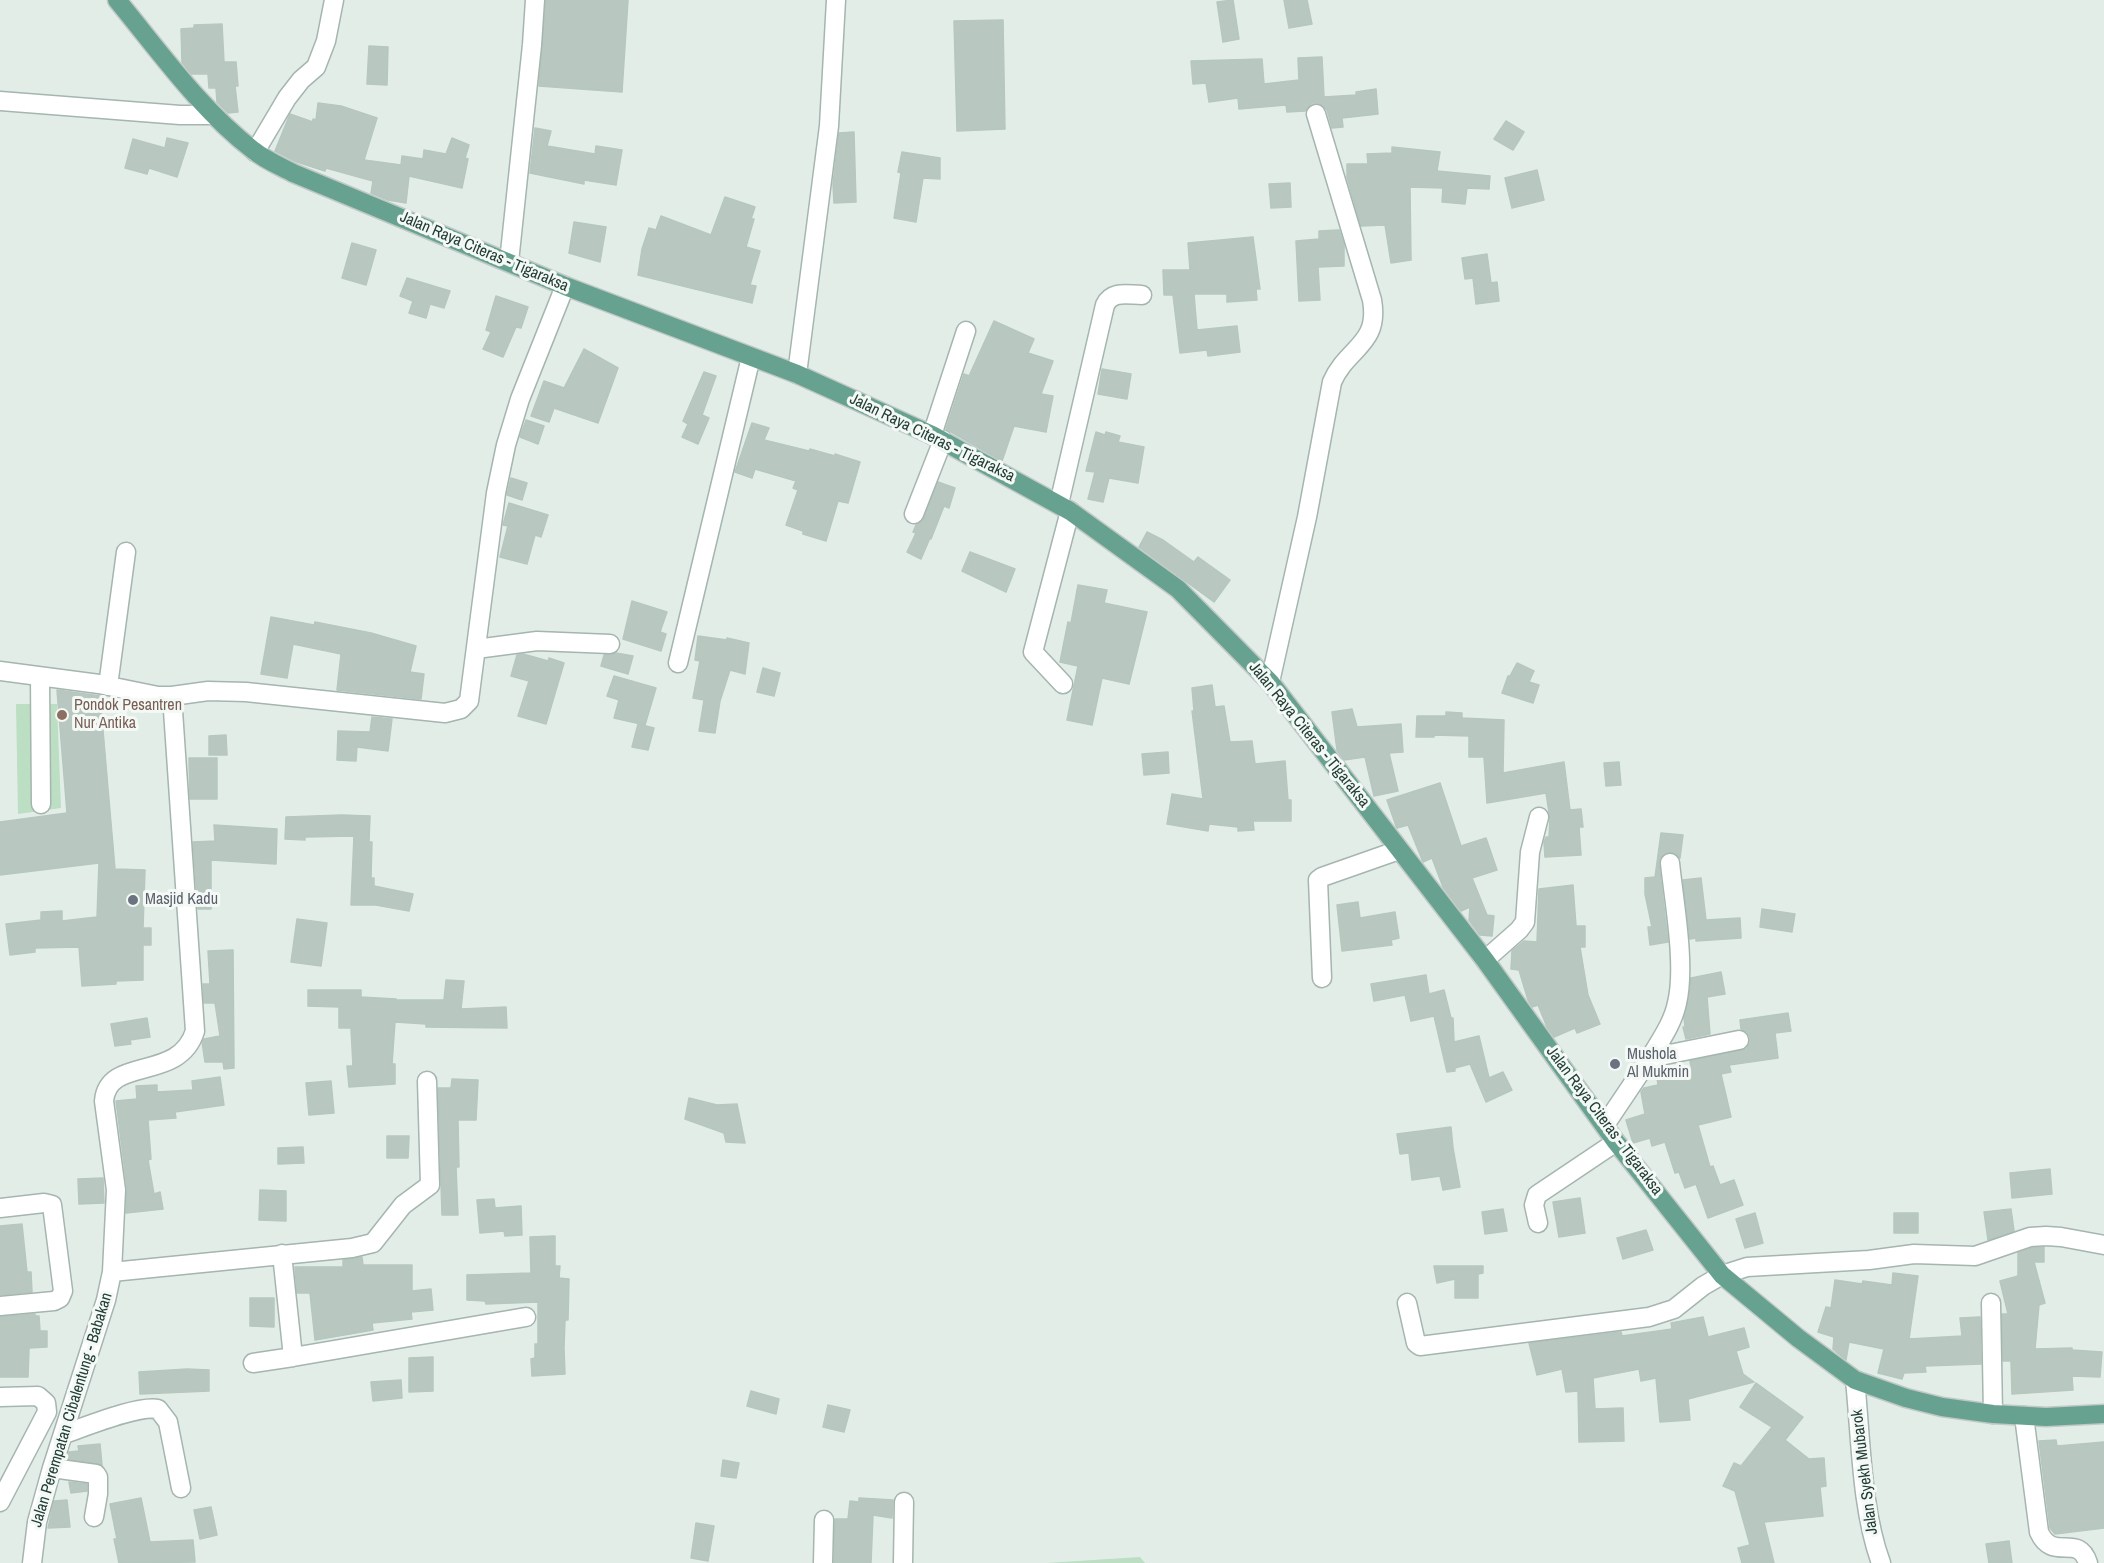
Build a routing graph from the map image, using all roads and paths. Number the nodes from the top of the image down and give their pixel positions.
1 (117, 0) edge
2 (334, 0) edge
3 (535, 0) edge
4 (836, 0) edge
5 (0, 101) edge
6 (1316, 114) dead end
7 (212, 115) junction
8 (255, 152) junction
9 (509, 262) junction
10 (565, 286) junction
11 (1142, 295) dead end
12 (966, 331) dead end
13 (751, 357) junction
14 (797, 374) junction
15 (937, 438) junction
16 (1065, 507) junction
17 (914, 514) dead end
18 (126, 552) dead end
19 (610, 644) dead end
20 (476, 649) junction
21 (678, 663) dead end
22 (0, 671) edge
23 (40, 678) junction
24 (1270, 682) junction
25 (1063, 684) dead end
26 (108, 687) junction
27 (172, 696) junction
28 (41, 804) dead end
29 (1539, 817) dead end
30 (1399, 849) junction
31 (1670, 863) dead end
32 (1485, 960) junction
33 (1322, 978) dead end
34 (1739, 1040) dead end
35 (1650, 1058) junction
36 (426, 1081) dead end
37 (1605, 1125) junction
38 (1616, 1142) junction
39 (0, 1208) edge
40 (1538, 1223) dead end
41 (2104, 1245) edge
42 (282, 1254) junction
43 (112, 1272) junction
44 (1722, 1275) junction
45 (1407, 1303) dead end
46 (1991, 1303) dead end
47 (0, 1306) edge
48 (525, 1317) dead end
49 (293, 1357) junction
50 (253, 1363) dead end
51 (1855, 1380) junction
52 (0, 1397) edge
53 (1993, 1414) junction
54 (2104, 1414) edge
55 (2024, 1416) junction
56 (64, 1434) junction
57 (52, 1468) junction
58 (181, 1488) dead end
59 (0, 1503) edge
60 (904, 1503) dead end
61 (94, 1517) dead end
62 (824, 1520) dead end
63 (32, 1563) edge
64 (823, 1563) edge
65 (903, 1563) edge
66 (1881, 1563) edge
67 (2088, 1563) edge

1 - 7 main road, Jalan Raya Citeras - Tigaraksa
2 - 8 street
3 - 9 street
4 - 14 street
5 - 7 street
6 - 24 street
7 - 8 main road, Jalan Raya Citeras - Tigaraksa
8 - 9 main road, Jalan Raya Citeras - Tigaraksa
9 - 10 main road, Jalan Raya Citeras - Tigaraksa
10 - 13 main road, Jalan Raya Citeras - Tigaraksa
10 - 20 street
11 - 16 street
12 - 15 street
13 - 14 main road, Jalan Raya Citeras - Tigaraksa
13 - 21 street
14 - 15 main road, Jalan Raya Citeras - Tigaraksa
15 - 16 main road, Jalan Raya Citeras - Tigaraksa
15 - 17 street
16 - 24 main road, Jalan Raya Citeras - Tigaraksa
16 - 25 street
18 - 26 street
19 - 20 street
20 - 27 street
22 - 23 street
23 - 26 street
23 - 28 street
24 - 30 main road, Jalan Raya Citeras - Tigaraksa
26 - 27 street
27 - 43 street, Jalan Perempatan Cibalentung - Babakan
29 - 32 street
30 - 32 main road, Jalan Raya Citeras - Tigaraksa
30 - 33 street
31 - 35 street
32 - 37 main road, Jalan Raya Citeras - Tigaraksa
34 - 35 street
35 - 37 street
36 - 42 street
37 - 38 main road, Jalan Raya Citeras - Tigaraksa
38 - 40 street
38 - 44 main road, Jalan Raya Citeras - Tigaraksa
39 - 47 street
41 - 44 street
42 - 43 street
42 - 49 street
43 - 56 street, Jalan Perempatan Cibalentung - Babakan
44 - 45 street
44 - 51 main road, Jalan Raya Citeras - Tigaraksa
46 - 53 street
48 - 49 street
49 - 50 street
51 - 53 main road, Jalan Raya Citeras - Tigaraksa
51 - 66 street, Jalan Syekh Mubarok
52 - 59 street
53 - 55 main road, Jalan Raya Citeras - Tigaraksa
54 - 55 main road, Jalan Raya Citeras - Tigaraksa
55 - 67 street
56 - 57 street, Jalan Perempatan Cibalentung - Babakan
56 - 58 street
57 - 61 street
57 - 63 street, Jalan Perempatan Cibalentung - Babakan
60 - 65 street
62 - 64 street

